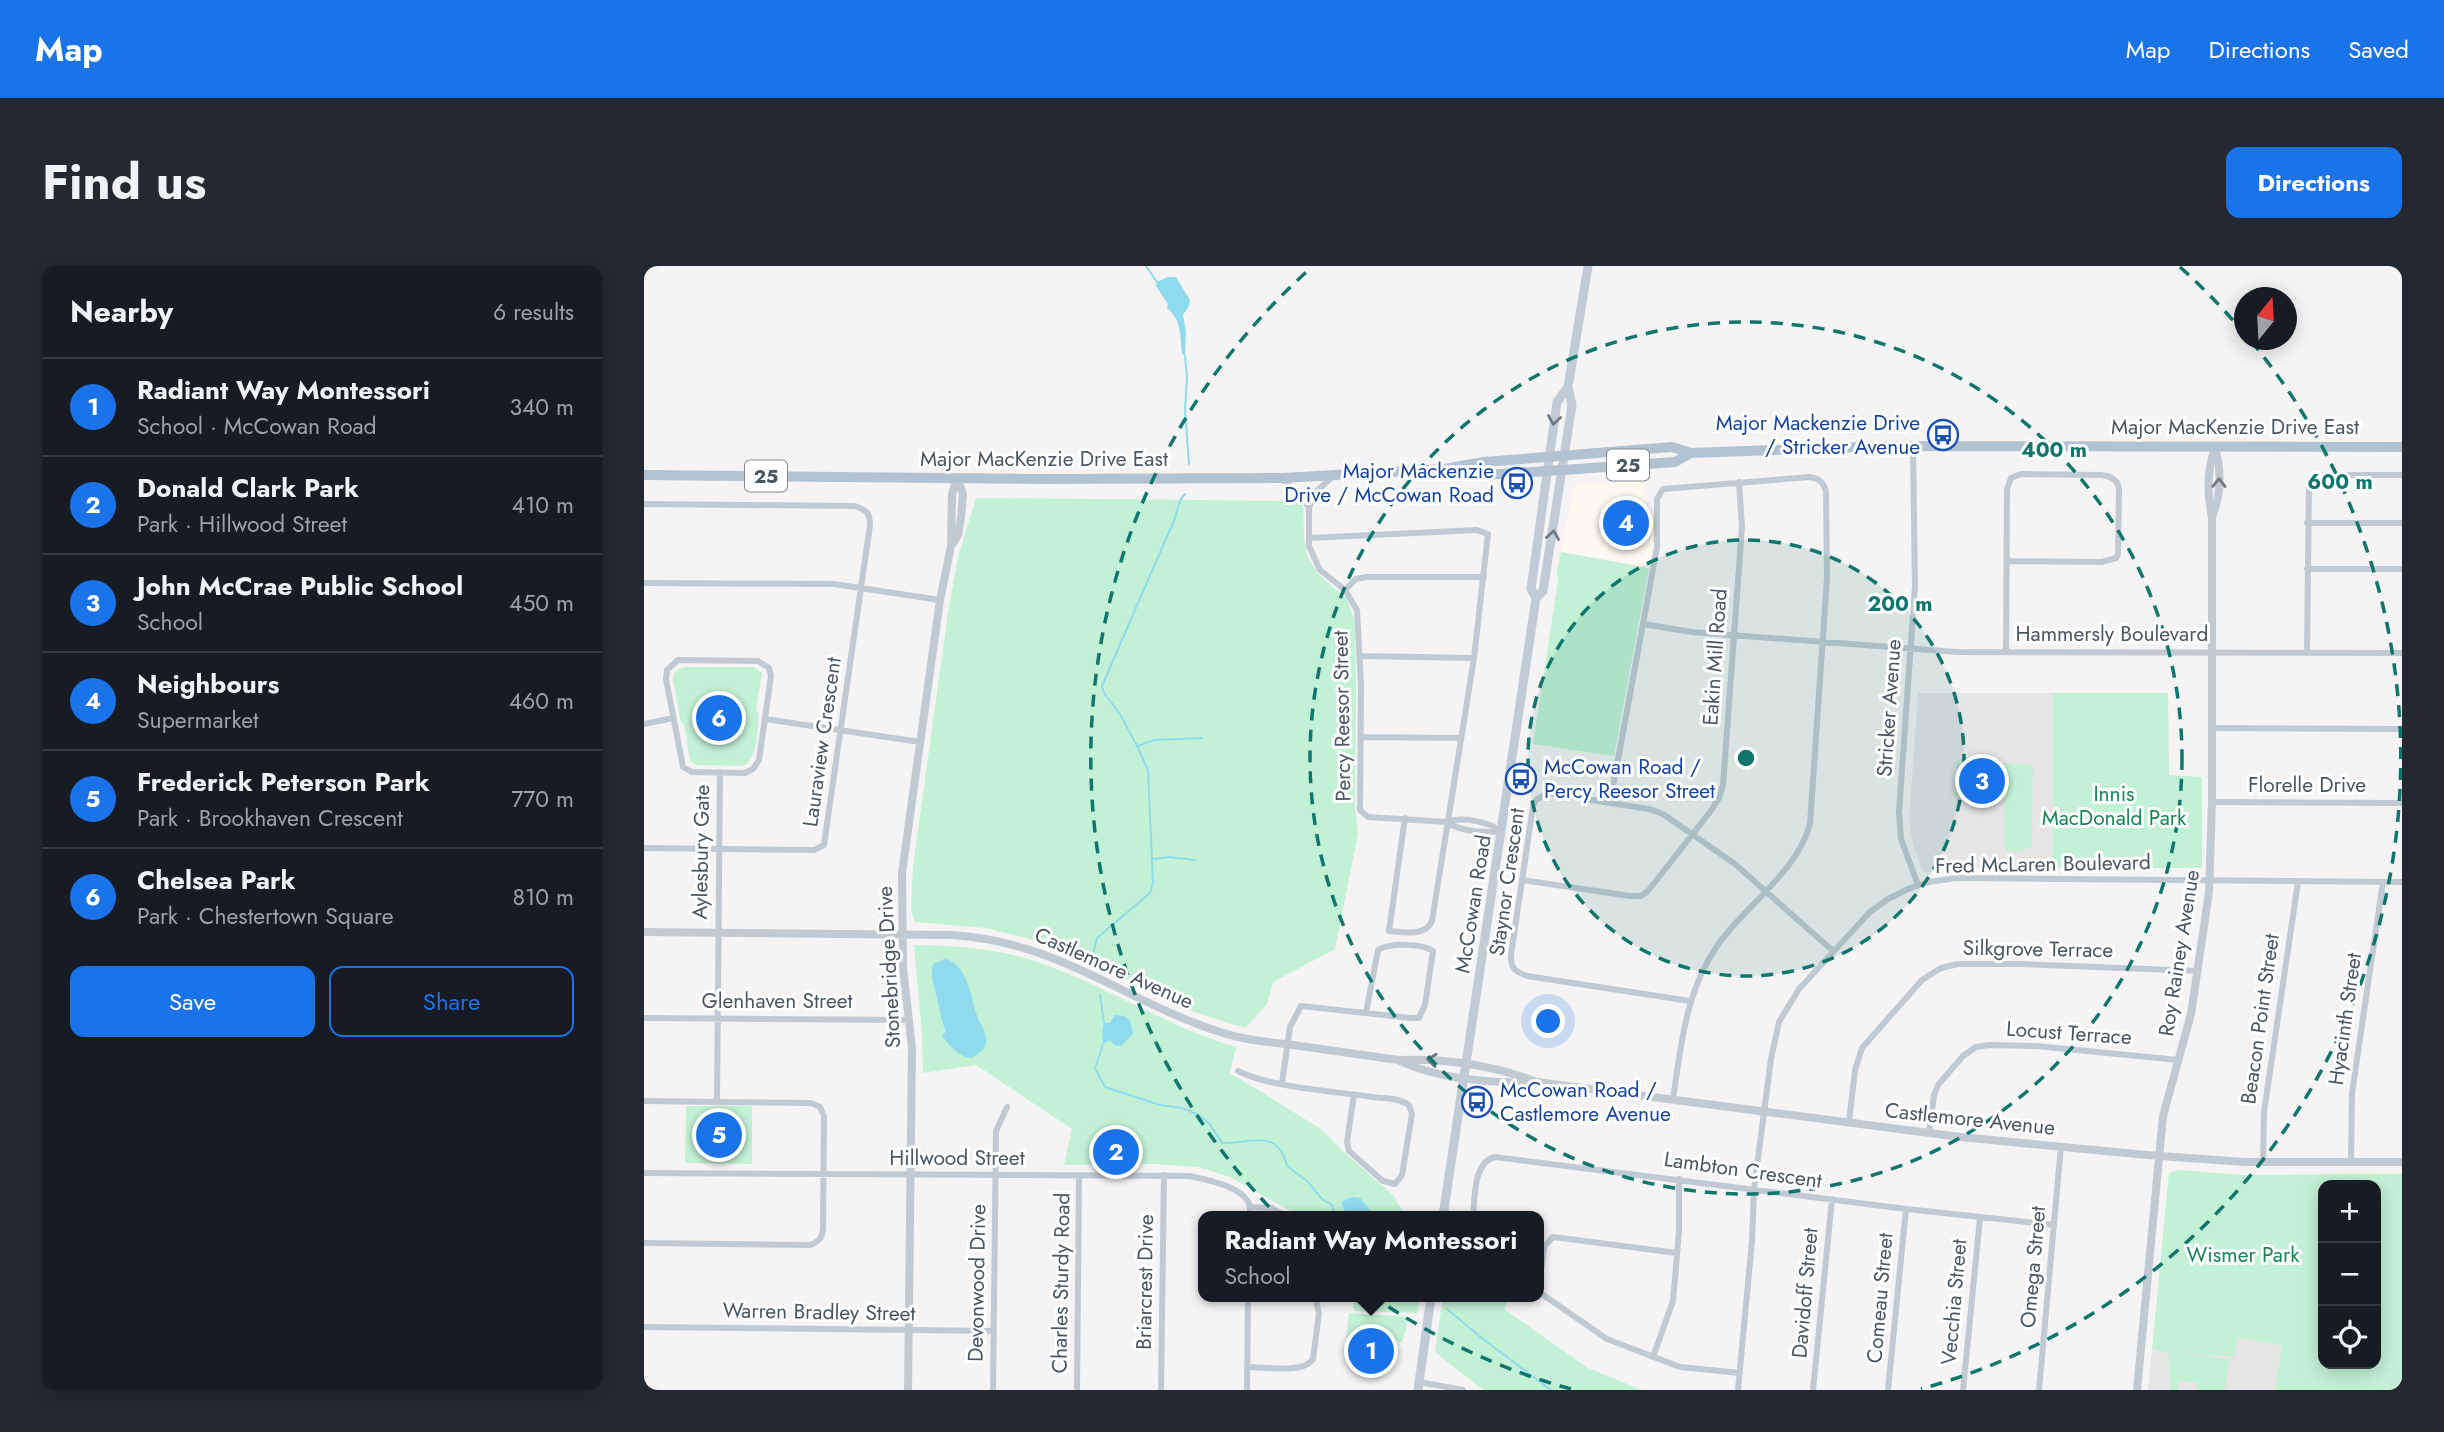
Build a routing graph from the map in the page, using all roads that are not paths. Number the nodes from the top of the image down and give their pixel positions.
1 (1588, 266) edge
2 (1569, 387) junction
3 (1913, 446) junction
4 (2402, 447) edge
5 (2215, 448) junction
6 (1691, 453) junction
7 (1564, 454) junction
8 (1549, 457) junction
9 (1444, 469) junction
10 (1562, 470) junction
11 (1547, 471) junction
12 (644, 475) edge
13 (2402, 475) edge
14 (957, 477) junction
15 (1332, 477) junction
16 (1282, 478) junction
17 (1739, 482) junction
18 (644, 504) edge
19 (1309, 508) junction
20 (2307, 523) junction
21 (2402, 523) edge
22 (1308, 538) junction
23 (2007, 561) junction
24 (2307, 569) junction
25 (2402, 569) edge
26 (1484, 577) junction
27 (644, 583) edge
28 (860, 588) junction
29 (1345, 590) junction
30 (1536, 597) junction
31 (940, 600) junction
32 (1643, 624) junction
33 (1734, 636) junction
34 (1823, 642) junction
35 (1911, 648) junction
36 (2006, 652) junction
37 (2212, 652) junction
38 (2307, 653) junction
39 (2402, 653) edge
40 (1360, 656) junction
41 (1474, 658) junction
42 (673, 718) junction
43 (765, 719) junction
44 (644, 724) edge
45 (2212, 729) junction
46 (2402, 729) edge
47 (841, 730) junction
48 (1361, 737) junction
49 (1460, 738) junction
50 (920, 742) junction
51 (720, 772) junction
52 (2212, 802) junction
53 (1611, 803) junction
54 (2402, 803) edge
55 (1405, 818) junction
56 (1447, 822) junction
57 (1501, 831) junction
58 (1693, 834) junction
59 (644, 848) edge
60 (719, 848) junction
61 (1522, 880) junction
62 (2210, 881) junction
63 (2298, 881) junction
64 (2383, 882) junction
65 (2402, 882) edge
66 (1918, 885) junction
67 (1766, 890) junction
68 (644, 932) edge
69 (718, 932) junction
70 (903, 934) junction
71 (1833, 951) junction
72 (2198, 971) junction
73 (1690, 1001) junction
74 (1366, 1013) junction
75 (644, 1018) edge
76 (717, 1019) junction
77 (910, 1020) junction
78 (1288, 1045) junction
79 (1398, 1060) junction
80 (2178, 1060) junction
81 (1466, 1064) junction
82 (1238, 1071) dead end
83 (1465, 1077) junction
84 (1537, 1082) junction
85 (1282, 1083) junction
86 (1354, 1094) junction
87 (1673, 1100) junction
88 (644, 1101) edge
89 (717, 1102) junction
90 (1007, 1107) dead end
91 (1764, 1111) junction
92 (1849, 1122) junction
93 (1929, 1133) junction
94 (2061, 1146) junction
95 (2159, 1156) junction
96 (2351, 1162) junction
97 (2402, 1162) edge
98 (2263, 1163) junction
99 (644, 1173) edge
100 (824, 1174) junction
101 (911, 1175) junction
102 (1164, 1175) junction
103 (995, 1176) junction
104 (1079, 1176) junction
105 (1679, 1179) junction
106 (1754, 1189) junction
107 (1832, 1199) junction
108 (1250, 1207) junction
109 (1906, 1209) junction
110 (1250, 1211) edge
111 (1277, 1211) edge
112 (1444, 1211) edge
113 (1473, 1211) edge
114 (1980, 1217) junction
115 (2054, 1224) junction
116 (644, 1243) edge
117 (1677, 1253) junction
118 (1544, 1254) edge
119 (1544, 1293) edge
120 (1248, 1302) edge
121 (1316, 1302) edge
122 (1430, 1302) edge
123 (644, 1327) edge
124 (909, 1330) junction
125 (994, 1331) junction
126 (1653, 1357) junction
127 (1248, 1367) junction
128 (1740, 1373) junction
129 (1419, 1386) edge
130 (908, 1390) edge
131 (993, 1390) edge
132 (1077, 1390) edge
133 (1161, 1390) edge
134 (1247, 1390) edge
135 (1463, 1390) edge
136 (1738, 1390) edge
137 (1813, 1390) edge
138 (1888, 1390) edge
139 (1964, 1390) edge
140 (2039, 1390) edge
141 (2137, 1390) edge

1 - 2 main road, McCowan Road
2 - 7 main road, McCowan Road
2 -> 8 main road, McCowan Road
3 - 5 main road, Major MacKenzie Drive East / 25
3 - 6 main road, Major MacKenzie Drive East / 25
3 - 35 street, Stricker Avenue
4 - 5 main road, Major MacKenzie Drive East / 25
5 - 37 street, Roy Rainey Avenue
6 - 7 main road, Major MacKenzie Drive East / 25
6 - 10 main road, Major MacKenzie Drive East / 25
7 - 8 main road, Major MacKenzie Drive East / 25
7 - 10 main road, McCowan Road
8 - 9 main road, Major MacKenzie Drive East / 25
8 - 11 main road, McCowan Road
9 - 11 main road, Major MacKenzie Drive East / 25
9 - 15 main road, Major MacKenzie Drive East / 25
10 - 11 main road, Major MacKenzie Drive East / 25
30 -> 10 main road, McCowan Road
11 - 30 main road, McCowan Road
12 - 14 main road, Major MacKenzie Drive East / 25
13 - 20 street
14 - 16 main road, Major MacKenzie Drive East / 25
14 - 31 street, Stonebridge Drive
15 - 16 main road, Major MacKenzie Drive East / 25
15 - 19 street
16 - 19 street
17 - 32 street
17 - 33 street, Eakin Mill Road
17 - 34 street
18 - 28 street, Lauraview Crescent
19 - 22 street, Percy Reesor Street
20 - 21 street
20 - 24 street
22 - 26 street
22 - 29 street, Percy Reesor Street
23 - 23 street
23 - 36 street
24 - 25 street
24 - 38 street
26 - 29 street
26 - 41 street
27 - 28 street
28 - 31 street
28 - 47 street, Lauraview Crescent
29 - 40 street, Percy Reesor Street
30 - 57 main road, McCowan Road
31 - 50 street, Stonebridge Drive
32 - 33 street, Hammersly Boulevard
32 - 53 street
33 - 34 street, Hammersly Boulevard
33 - 58 street, Eakin Mill Road
34 - 35 street, Hammersly Boulevard
34 - 67 street
35 - 36 street, Hammersly Boulevard
35 - 66 street, Stricker Avenue
36 - 37 street, Hammersly Boulevard
37 - 38 street, Hammersly Boulevard
37 - 45 street, Roy Rainey Avenue
38 - 39 street, Hammersly Boulevard
40 - 41 street
40 - 48 street, Percy Reesor Street
41 - 49 street
42 - 43 street
42 - 44 street
42 - 51 street
43 - 47 street
43 - 51 street
45 - 46 street
45 - 52 street, Roy Rainey Avenue
47 - 50 street
47 - 60 street, Lauraview Crescent
48 - 49 street
48 - 55 street, Percy Reesor Street
49 - 56 street
50 - 70 street, Stonebridge Drive
51 - 60 street, Aylesbury Gate
52 - 54 street, Florelle Drive
52 - 62 street, Roy Rainey Avenue
53 - 58 street, Staynor Crescent
53 - 61 street, Staynor Crescent
55 - 56 street, Percy Reesor Street
55 - 56 street
56 - 57 street, Percy Reesor Street
57 - 81 main road, McCowan Road
58 - 61 street, Eakin Mill Road
58 - 67 street, Staynor Crescent
59 - 60 street, Lauraview Crescent
60 - 69 street, Aylesbury Gate
61 - 73 street, Staynor Crescent
62 - 63 street, Fred McLaren Boulevard
62 - 66 street, Fred McLaren Boulevard
62 - 72 street, Roy Rainey Avenue
63 - 64 street, Fred McLaren Boulevard
63 - 98 street, Beacon Point Street
64 - 65 street, Fred McLaren Boulevard
64 - 96 street, Hyacinth Street
66 - 71 street, Fred McLaren Boulevard
67 - 71 street, Staynor Crescent
67 - 73 street
68 - 69 street, Castlemore Avenue
69 - 70 street, Castlemore Avenue
69 - 76 street, Aylesbury Gate
70 - 77 street, Stonebridge Drive
70 - 78 street, Castlemore Avenue
71 - 91 street, Fred McLaren Boulevard
72 - 80 street, Roy Rainey Avenue
72 - 92 street, Silkgrove Terrace
73 - 87 street
74 - 74 street
74 - 78 street
75 - 76 street, Glenhaven Street
76 - 77 street, Glenhaven Street
76 - 89 street, Aylesbury Gate
77 - 101 street, Stonebridge Drive
78 - 79 street, Castlemore Avenue
78 - 85 street
81 -> 79 street, Castlemore Avenue
79 - 83 street, Castlemore Avenue
80 - 93 street, Locust Terrace
80 - 95 street, Roy Rainey Avenue
81 - 83 main road, McCowan Road
81 - 84 street, Castlemore Avenue
82 - 85 street
83 - 84 street, Castlemore Avenue
83 - 112 main road, McCowan Road
84 - 87 street, Castlemore Avenue
85 - 86 street
86 - 86 street
87 - 91 street, Castlemore Avenue
88 - 89 street
89 - 100 street
90 - 103 street, Devonwood Drive
91 - 92 street, Castlemore Avenue
91 - 106 street, Fred McLaren Boulevard
92 - 93 street, Castlemore Avenue
93 - 94 street, Castlemore Avenue
94 - 95 street, Castlemore Avenue
94 - 115 street, Omega Street
95 - 98 street, Castlemore Avenue
95 - 141 street, Roy Rainey Avenue
96 - 97 street, Castlemore Avenue
96 - 98 street, Castlemore Avenue
99 - 100 street, Hillwood Street
100 - 101 street, Hillwood Street
100 - 116 street
101 - 103 street, Hillwood Street
101 - 124 street, Stonebridge Drive
102 - 104 street, Hillwood Street
102 - 108 street, Hillwood Street
102 - 133 street, Briarcrest Drive
103 - 104 street, Hillwood Street
103 - 125 street, Devonwood Drive
104 - 132 street, Charles Sturdy Road
105 - 106 street, Lambton Crescent
105 - 113 street, Lambton Crescent
105 - 117 street
106 - 107 street, Lambton Crescent
106 - 128 street, Fred McLaren Boulevard
107 - 109 street, Lambton Crescent
107 - 137 street, Davidoff Street
108 - 110 street
108 - 111 street
109 - 114 street, Lambton Crescent
109 - 138 street, Comeau Street
114 - 115 street, Lambton Crescent
114 - 139 street, Vecchia Street
115 - 140 street, Omega Street
117 - 118 street
117 - 126 street
119 - 126 street
120 - 127 street
121 - 127 street
122 - 129 main road
123 - 124 street, Warren Bradley Street
124 - 125 street, Warren Bradley Street
124 - 130 street, Stonebridge Drive
125 - 131 street, Devonwood Drive
126 - 128 street
127 - 134 street
128 - 136 street, Fred McLaren Boulevard
129 - 135 street

